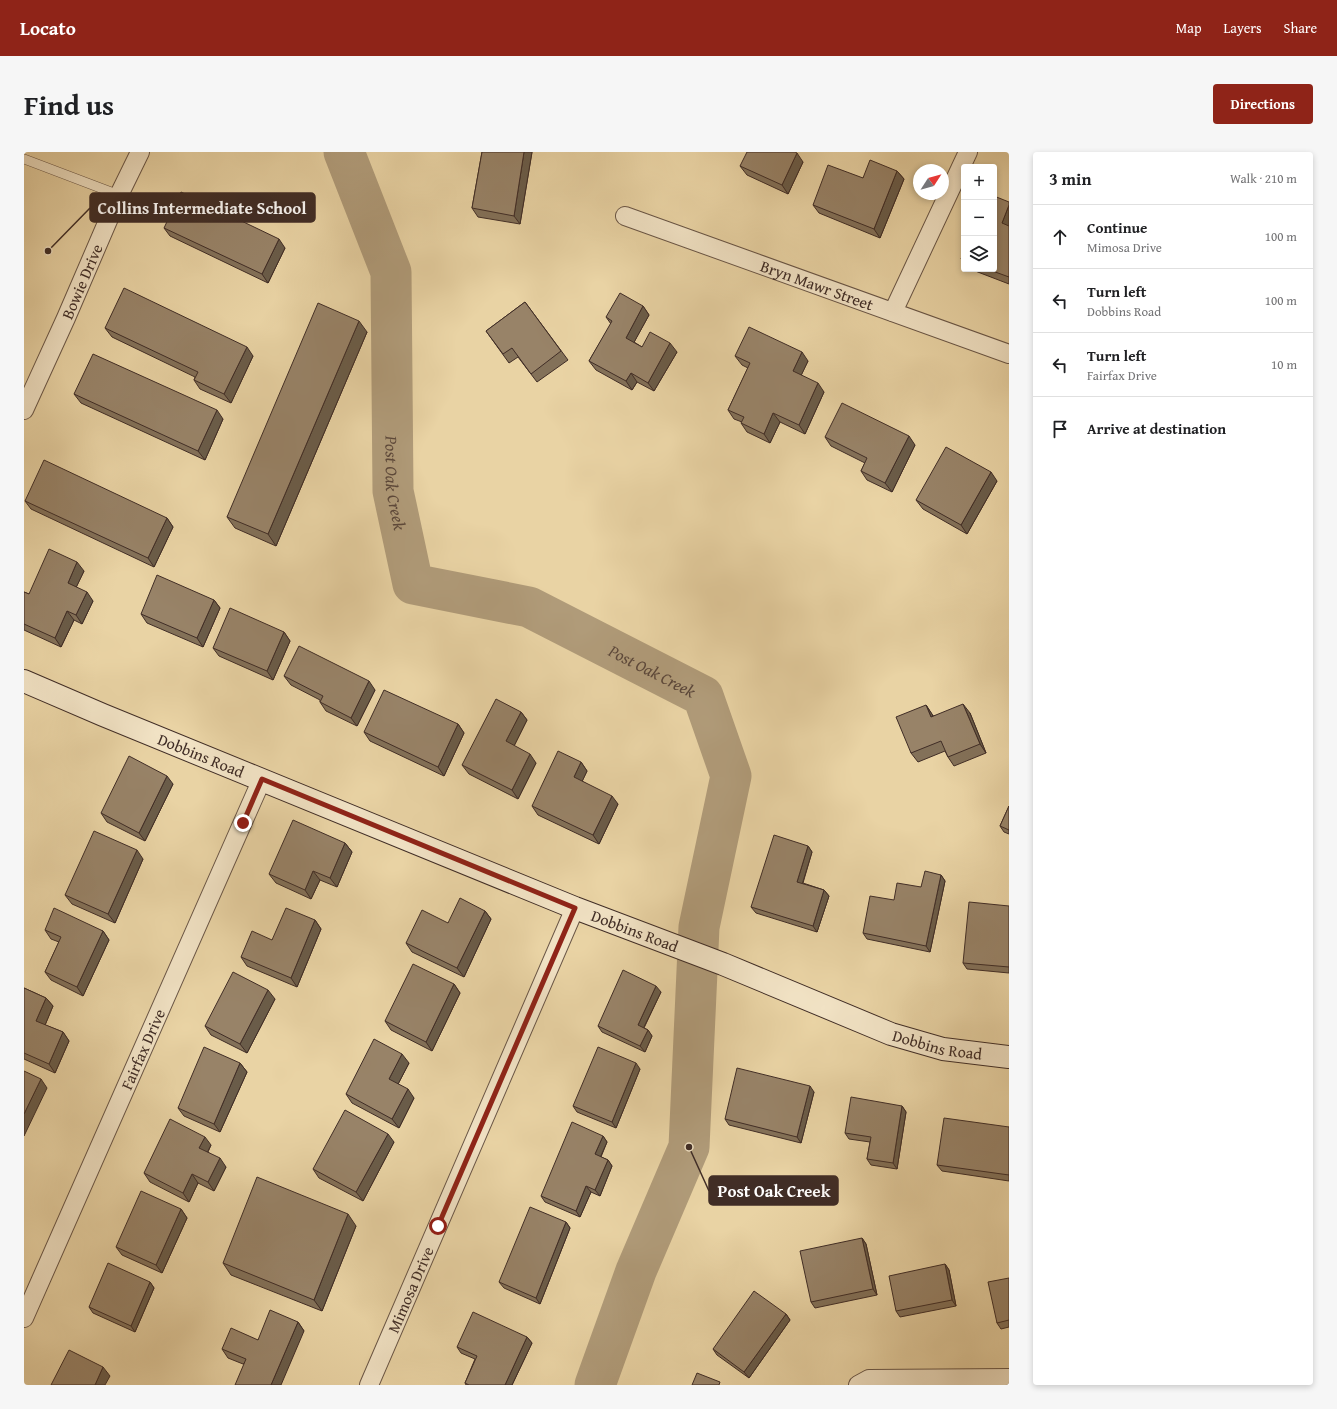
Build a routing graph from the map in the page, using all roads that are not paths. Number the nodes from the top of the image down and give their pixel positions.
1 (140, 152) edge
2 (968, 152) edge
3 (24, 159) edge
4 (119, 195) junction
5 (625, 216) dead end
6 (893, 312) junction
7 (1009, 354) edge
8 (24, 410) edge
9 (24, 681) edge
10 (262, 779) junction
11 (575, 908) junction
12 (1009, 1058) edge
13 (24, 1318) edge
14 (1009, 1378) edge
15 (369, 1385) edge
16 (858, 1385) edge

1 - 4 street, Bowie Drive
2 - 6 street
3 - 4 lane
4 - 8 street, Bowie Drive
5 - 6 street, Bryn Mawr Street
6 - 7 street, Bryn Mawr Street
9 - 10 street, Dobbins Road
10 - 11 street, Dobbins Road
10 - 13 street, Fairfax Drive
11 - 12 street, Dobbins Road
11 - 15 street, Mimosa Drive
14 - 16 street

